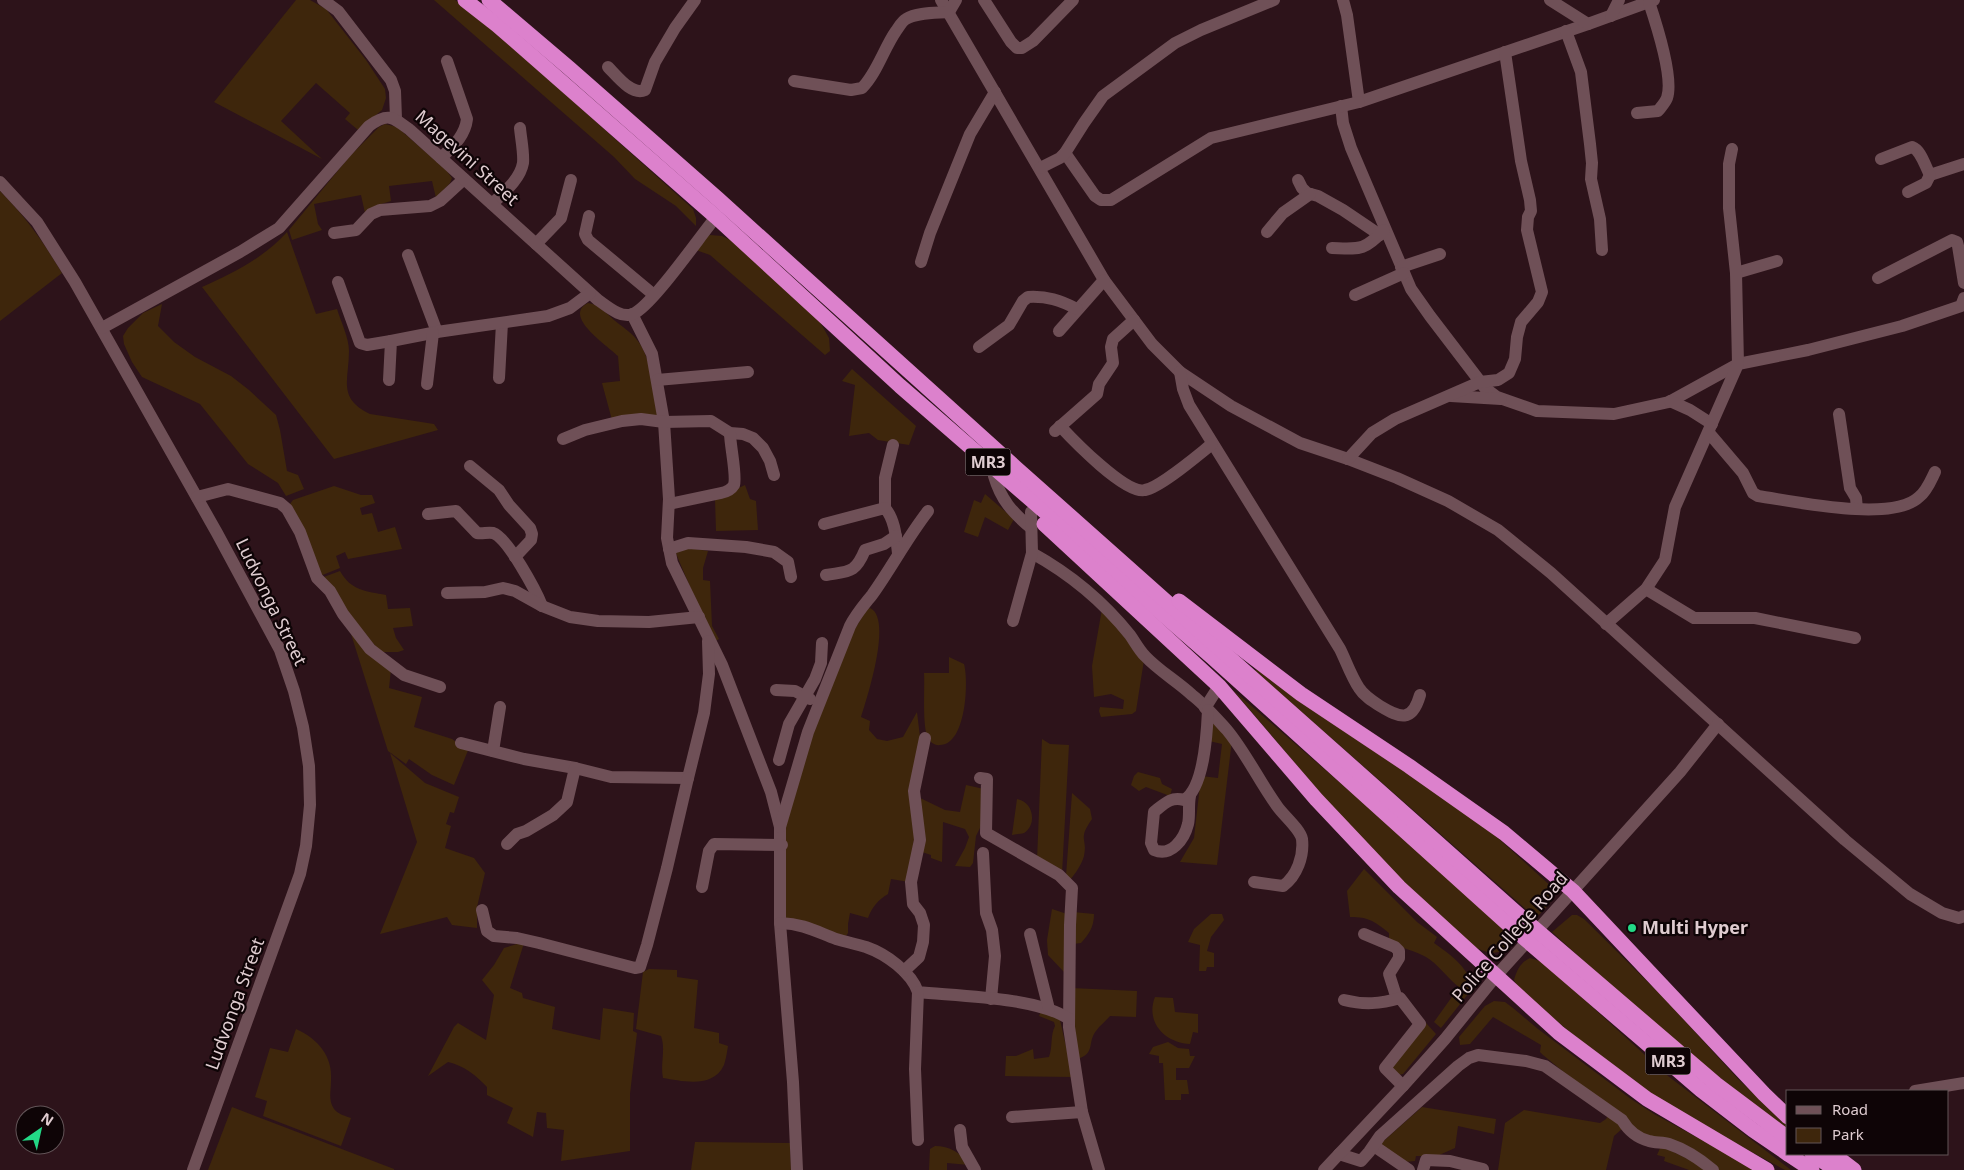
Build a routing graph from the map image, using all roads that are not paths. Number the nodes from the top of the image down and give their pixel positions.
1 (323, 0) edge
2 (465, 0) edge
3 (489, 0) edge
4 (695, 0) edge
5 (942, 0) edge
6 (956, 0) edge
7 (984, 0) edge
8 (1073, 0) edge
9 (1274, 0) edge
10 (1343, 0) edge
11 (1550, 0) edge
12 (1619, 0) edge
13 (1651, 1) edge
14 (948, 12) junction
15 (1611, 16) junction
16 (1588, 24) junction
17 (1566, 31) junction
18 (1505, 52) junction
19 (448, 61) dead end
20 (608, 67) dead end
21 (794, 81) dead end
22 (995, 92) junction
23 (1359, 102) junction
24 (1341, 106) junction
25 (1638, 113) dead end
26 (396, 119) junction
27 (520, 128) dead end
28 (1732, 149) dead end
29 (1065, 153) junction
30 (441, 158) junction
31 (1881, 159) dead end
32 (1964, 164) edge
33 (1040, 168) junction
34 (1930, 175) junction
35 (464, 179) junction
36 (570, 180) dead end
37 (1298, 180) dead end
38 (0, 182) edge
39 (1908, 192) dead end
40 (1310, 194) junction
41 (492, 204) junction
42 (588, 216) dead end
43 (716, 217) junction
44 (1383, 231) junction
45 (1267, 232) dead end
46 (334, 233) dead end
47 (536, 244) junction
48 (1332, 248) dead end
49 (1602, 250) dead end
50 (1440, 254) dead end
51 (408, 255) dead end
52 (1777, 261) dead end
53 (921, 262) dead end
54 (1402, 270) junction
55 (1736, 273) junction
56 (1878, 278) dead end
57 (1104, 280) junction
58 (338, 282) dead end
59 (1964, 283) edge
60 (590, 293) junction
61 (654, 295) junction
62 (1355, 295) dead end
63 (1963, 305) edge
64 (1077, 309) junction
65 (632, 314) junction
66 (1134, 320) junction
67 (502, 323) junction
68 (102, 328) junction
69 (1059, 331) dead end
70 (435, 332) junction
71 (391, 341) junction
72 (979, 347) dead end
73 (1738, 364) junction
74 (748, 372) dead end
75 (1180, 372) junction
76 (499, 378) dead end
77 (388, 380) dead end
78 (657, 380) junction
79 (1480, 382) junction
80 (427, 384) dead end
81 (900, 386) junction
82 (1448, 396) junction
83 (1503, 400) junction
84 (1670, 402) junction
85 (1839, 414) dead end
86 (664, 422) junction
87 (1711, 428) junction
88 (730, 433) junction
89 (563, 439) dead end
90 (1212, 444) junction
91 (894, 445) dead end
92 (1348, 459) junction
93 (470, 466) dead end
94 (1014, 467) junction
95 (1935, 472) dead end
96 (774, 475) dead end
97 (994, 476) junction
98 (197, 497) junction
99 (669, 504) junction
100 (885, 508) junction
101 (1858, 509) junction
102 (928, 511) dead end
103 (1031, 512) junction
104 (428, 514) dead end
105 (824, 524) dead end
106 (1031, 528) junction
107 (896, 536) junction
108 (669, 549) junction
109 (1032, 552) junction
110 (898, 553) junction
111 (515, 557) junction
112 (826, 575) dead end
113 (791, 578) dead end
114 (1646, 589) junction
115 (447, 593) dead end
116 (542, 606) junction
117 (699, 617) junction
118 (1013, 621) dead end
119 (1606, 624) junction
120 (708, 638) junction
121 (1855, 638) dead end
122 (822, 643) dead end
123 (1219, 686) junction
124 (440, 687) dead end
125 (776, 690) dead end
126 (1420, 695) dead end
127 (804, 697) junction
128 (820, 701) junction
129 (500, 707) dead end
130 (1206, 709) junction
131 (1718, 724) junction
132 (925, 738) dead end
133 (461, 743) dead end
134 (493, 751) junction
135 (779, 760) dead end
136 (575, 768) junction
137 (688, 778) junction
138 (980, 778) dead end
139 (1190, 796) junction
140 (780, 827) junction
141 (507, 844) dead end
142 (782, 845) junction
143 (983, 853) dead end
144 (1254, 882) dead end
145 (702, 887) dead end
146 (1573, 892) junction
147 (482, 910) dead end
148 (1964, 916) edge
149 (1514, 921) junction
150 (780, 923) junction
151 (1030, 934) dead end
152 (1364, 934) dead end
153 (1558, 957) junction
154 (904, 971) junction
155 (1496, 976) junction
156 (918, 992) junction
157 (992, 999) junction
158 (1397, 999) junction
159 (1344, 1000) dead end
160 (1049, 1009) junction
161 (1069, 1019) junction
162 (1964, 1083) edge
163 (1403, 1086) junction
164 (1921, 1090) edge
165 (1082, 1112) junction
166 (1786, 1114) edge
167 (1012, 1117) dead end
168 (960, 1130) dead end
169 (1786, 1136) edge
170 (918, 1140) dead end
171 (1374, 1146) junction
172 (1786, 1153) edge
173 (1339, 1154) junction
174 (1790, 1155) edge
175 (1814, 1155) edge
176 (1834, 1155) edge
177 (1483, 1169) edge
178 (193, 1170) edge
179 (797, 1170) edge
180 (975, 1170) edge
181 (1099, 1170) edge
182 (1324, 1170) edge
183 (1409, 1170) edge
184 (1422, 1170) edge
185 (1713, 1170) edge
186 (1766, 1170) edge
187 (1812, 1170) edge
188 (1836, 1170) edge
189 (1854, 1170) edge

1 - 26 street
2 - 43 highway, MR3
3 - 94 highway, MR3
4 - 20 street
5 - 14 street
6 - 14 street
7 - 8 street
9 - 29 street
10 - 23 street
11 - 16 street
12 - 15 street
13 - 15 street
13 - 25 street
14 - 21 street
14 - 22 street
15 - 16 street
16 - 17 street
17 - 18 street
17 - 49 street
18 - 23 street
18 - 79 street
19 - 30 street
22 - 33 street
22 - 53 street
23 - 24 street
24 - 29 street
24 - 44 street
26 - 30 street, Magevini Street
26 - 68 street, Magevini Street
27 - 41 street
28 - 55 street
29 - 33 street
30 - 35 street, Magevini Street
31 - 34 street
32 - 34 street
33 - 57 street
34 - 39 street
35 - 41 street, Magevini Street
35 - 46 street
36 - 47 street
37 - 40 street
38 - 68 street, Ludvonga Street
40 - 44 street
40 - 45 street
41 - 47 street, Magevini Street
42 - 61 street
43 - 61 street
43 - 81 highway, MR3
44 - 48 street
44 - 54 street
47 - 60 street, Magevini Street
50 - 54 street
51 - 70 street
52 - 55 street
54 - 62 street
54 - 79 street
55 - 73 street
56 - 59 street
57 - 64 street
57 - 66 street
58 - 71 street
60 - 65 street, Magevini Street
60 - 67 street
61 - 65 street
63 - 73 street
64 - 69 street
64 - 72 street
65 - 78 street
66 - 75 street
66 - 90 street
67 - 70 street
67 - 76 street
68 - 98 street, Ludvonga Street
70 - 71 street
70 - 80 street
71 - 77 street
73 - 84 street
73 - 87 street
74 - 78 street
75 - 90 street
75 - 92 street
78 - 86 street
79 - 82 street
79 - 83 street
81 - 97 highway
81 - 149 highway, MR3
82 - 83 street
82 - 92 street
83 - 84 street
84 - 87 street
85 - 101 street
86 - 88 street
86 - 89 street
86 - 99 street
87 - 101 street
87 - 114 street
88 - 96 street
88 - 99 street
90 - 126 street
91 - 100 street
92 - 119 street
93 - 111 street
94 - 146 highway
94 - 149 highway, MR3
95 - 101 street
97 - 103 highway
97 - 106 street
98 - 124 street
98 - 178 street, Ludvonga Street
99 - 108 street
100 - 105 street
100 - 107 street
102 - 110 street
103 - 106 street
103 - 123 highway
104 - 111 street
106 - 109 street
107 - 110 street
107 - 112 street
108 - 113 street
108 - 117 street
109 - 118 street
109 - 130 street
110 - 128 street
111 - 116 street
114 - 119 street
114 - 121 street
115 - 116 street
116 - 117 street
117 - 120 street
119 - 131 street
120 - 137 street
120 - 140 street
122 - 127 street
123 - 130 street
123 - 155 highway
125 - 127 street
127 - 128 street
127 - 135 street
128 - 140 street
129 - 134 street
130 - 139 street
130 - 144 street
131 - 146 street, Police College Road
131 - 148 street
132 - 154 street
133 - 134 street
134 - 136 street
136 - 137 street
136 - 141 street
137 - 147 street
138 - 161 street
139 - 139 street
140 - 142 street
142 - 145 street
142 - 150 street
143 - 157 street
146 - 155 street, Police College Road
146 - 166 highway
149 - 153 highway, MR3
150 - 154 street
150 - 179 street
151 - 160 street
152 - 158 street
153 - 169 highway, MR3
153 - 172 highway, MR3
154 - 156 street
155 - 163 street, Police College Road
155 - 186 highway
156 - 157 street
156 - 170 street
157 - 160 street
158 - 159 street
158 - 163 street
160 - 161 street
161 - 165 street
162 - 164 street
163 - 173 street, Police College Road
165 - 167 street
165 - 181 street
168 - 180 street
171 - 173 street
171 - 183 street
171 - 185 street
173 - 182 street, Police College Road
174 - 187 highway, MR3
175 - 188 highway
176 - 189 highway
177 - 184 street

